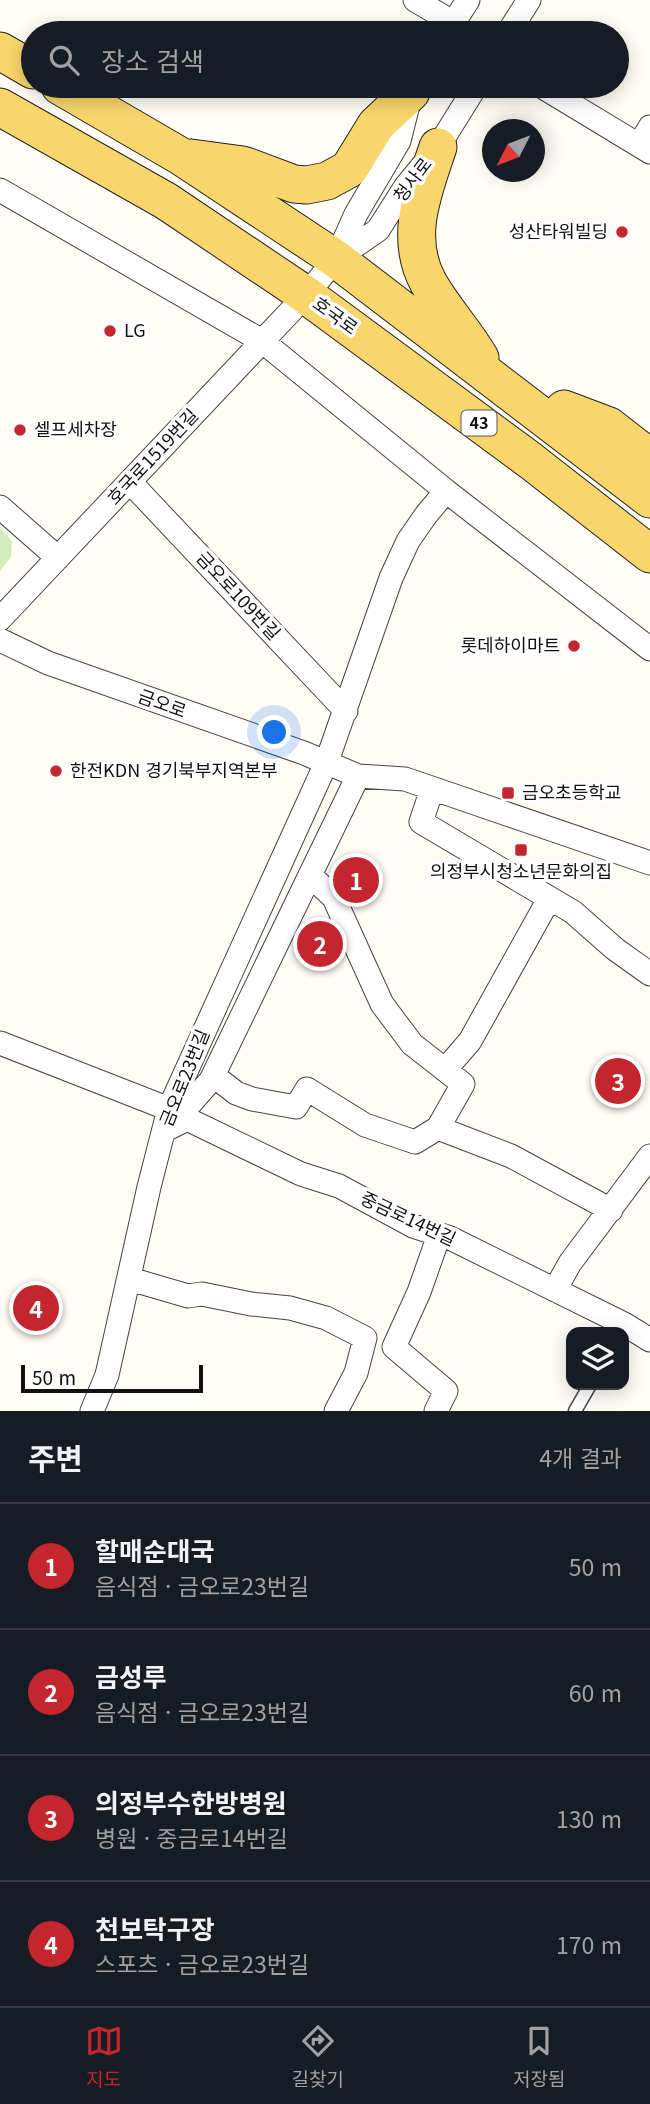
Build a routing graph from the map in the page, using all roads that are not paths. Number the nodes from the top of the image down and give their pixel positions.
1 (415, 0) edge
2 (468, 0) edge
3 (528, 0) edge
4 (442, 21) edge
5 (455, 21) edge
6 (515, 21) edge
7 (0, 51) edge
8 (21, 63) edge
9 (81, 98) edge
10 (404, 98) edge
11 (411, 98) edge
12 (469, 98) edge
13 (564, 98) edge
14 (0, 107) edge
15 (646, 142) edge
16 (438, 147) junction
17 (182, 157) junction
18 (0, 190) edge
19 (336, 259) junction
20 (306, 295) junction
21 (467, 335) junction
22 (262, 341) junction
23 (494, 380) junction
24 (564, 409) junction
25 (650, 458) edge
26 (650, 475) edge
27 (130, 482) junction
28 (446, 492) junction
29 (650, 499) edge
30 (0, 507) edge
31 (650, 554) edge
32 (58, 558) junction
33 (0, 619) edge
34 (0, 640) edge
35 (650, 649) edge
36 (346, 711) junction
37 (327, 761) junction
38 (358, 776) junction
39 (432, 789) junction
40 (650, 863) edge
41 (310, 875) junction
42 (550, 899) junction
43 (650, 974) edge
44 (0, 1043) edge
45 (445, 1070) junction
46 (214, 1076) junction
47 (166, 1120) junction
48 (438, 1128) junction
49 (650, 1156) edge
50 (611, 1210) junction
51 (439, 1235) junction
52 (130, 1279) junction
53 (555, 1290) junction
54 (620, 1327) edge
55 (629, 1331) edge
56 (650, 1340) edge
57 (587, 1390) edge
58 (92, 1411) edge
59 (336, 1411) edge
60 (436, 1411) edge
61 (575, 1411) edge

1 - 4 street
2 - 5 street
3 - 6 street
7 - 8 main road
9 - 17 main road, 43
10 - 17 main road
11 - 19 street, 청사로
12 - 16 street, 청사로
13 - 15 street
14 - 20 main road, 호국로 / 43
16 - 19 street, 청사로
16 - 21 main road
17 - 19 main road, 43
18 - 22 street
19 - 20 street, 청사로
19 - 23 main road, 43
20 - 22 street, 호국로1519번길
20 - 31 main road, 호국로 / 43
21 - 23 main road
21 - 24 main road
22 - 27 street, 호국로1519번길
22 - 28 street
23 - 29 main road, 43
24 - 25 main road
24 - 26 main road
27 - 32 street, 호국로1519번길
27 - 36 street, 금오로109번길
28 - 35 street
28 - 36 street
30 - 32 street
32 - 33 street, 호국로1519번길
34 - 37 street, 금오로
36 - 37 street
37 - 38 street, 금오로
37 - 47 street, 금오로23번길
38 - 39 street, 금오로
38 - 41 street
39 - 40 street, 금오로
39 - 42 street
41 - 45 street
41 - 46 street
42 - 43 street
42 - 45 street
44 - 47 street
45 - 48 street
46 - 47 street
46 - 48 street
47 - 51 street, 중금로14번길
47 - 52 street, 금오로23번길
48 - 50 street
49 - 50 street
50 - 53 street
51 - 53 street, 중금로14번길
51 - 60 street
52 - 58 street, 금오로23번길
52 - 59 street
53 - 54 street, 중금로14번길
55 - 56 street, 중금로14번길
57 - 61 lane

